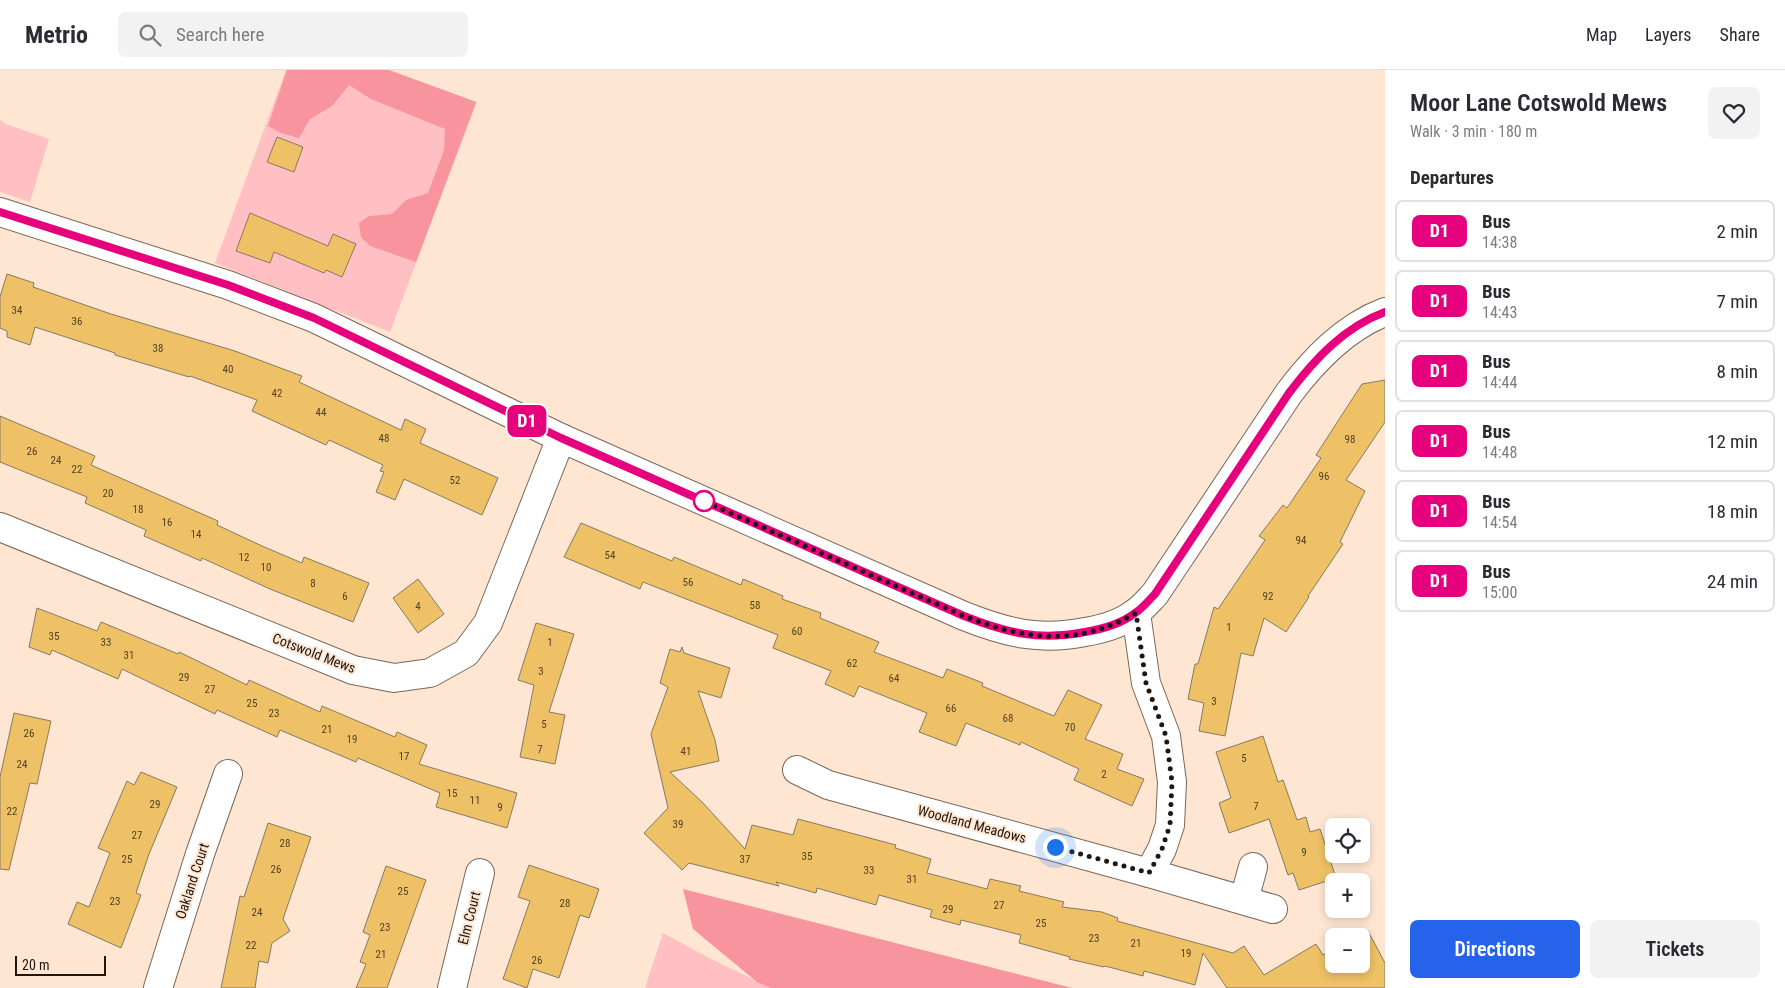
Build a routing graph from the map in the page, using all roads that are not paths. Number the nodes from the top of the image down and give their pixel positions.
1 (0, 212) edge
2 (1385, 312) edge
3 (561, 438) junction
4 (0, 527) edge
5 (1136, 613) junction
6 (797, 770) dead end
7 (228, 774) dead end
8 (1252, 867) dead end
9 (480, 873) dead end
10 (1149, 873) junction
11 (1244, 900) junction
12 (1273, 909) dead end
13 (462, 973) edge
14 (158, 988) edge

1 - 3 street
2 - 5 street
3 - 4 street, Cotswold Mews
3 - 5 street
5 - 10 street
6 - 10 street, Woodland Meadows
7 - 14 street, Oakland Court
8 - 11 street
9 - 13 street, Elm Court
10 - 11 street, Woodland Meadows
11 - 12 street, Woodland Meadows

